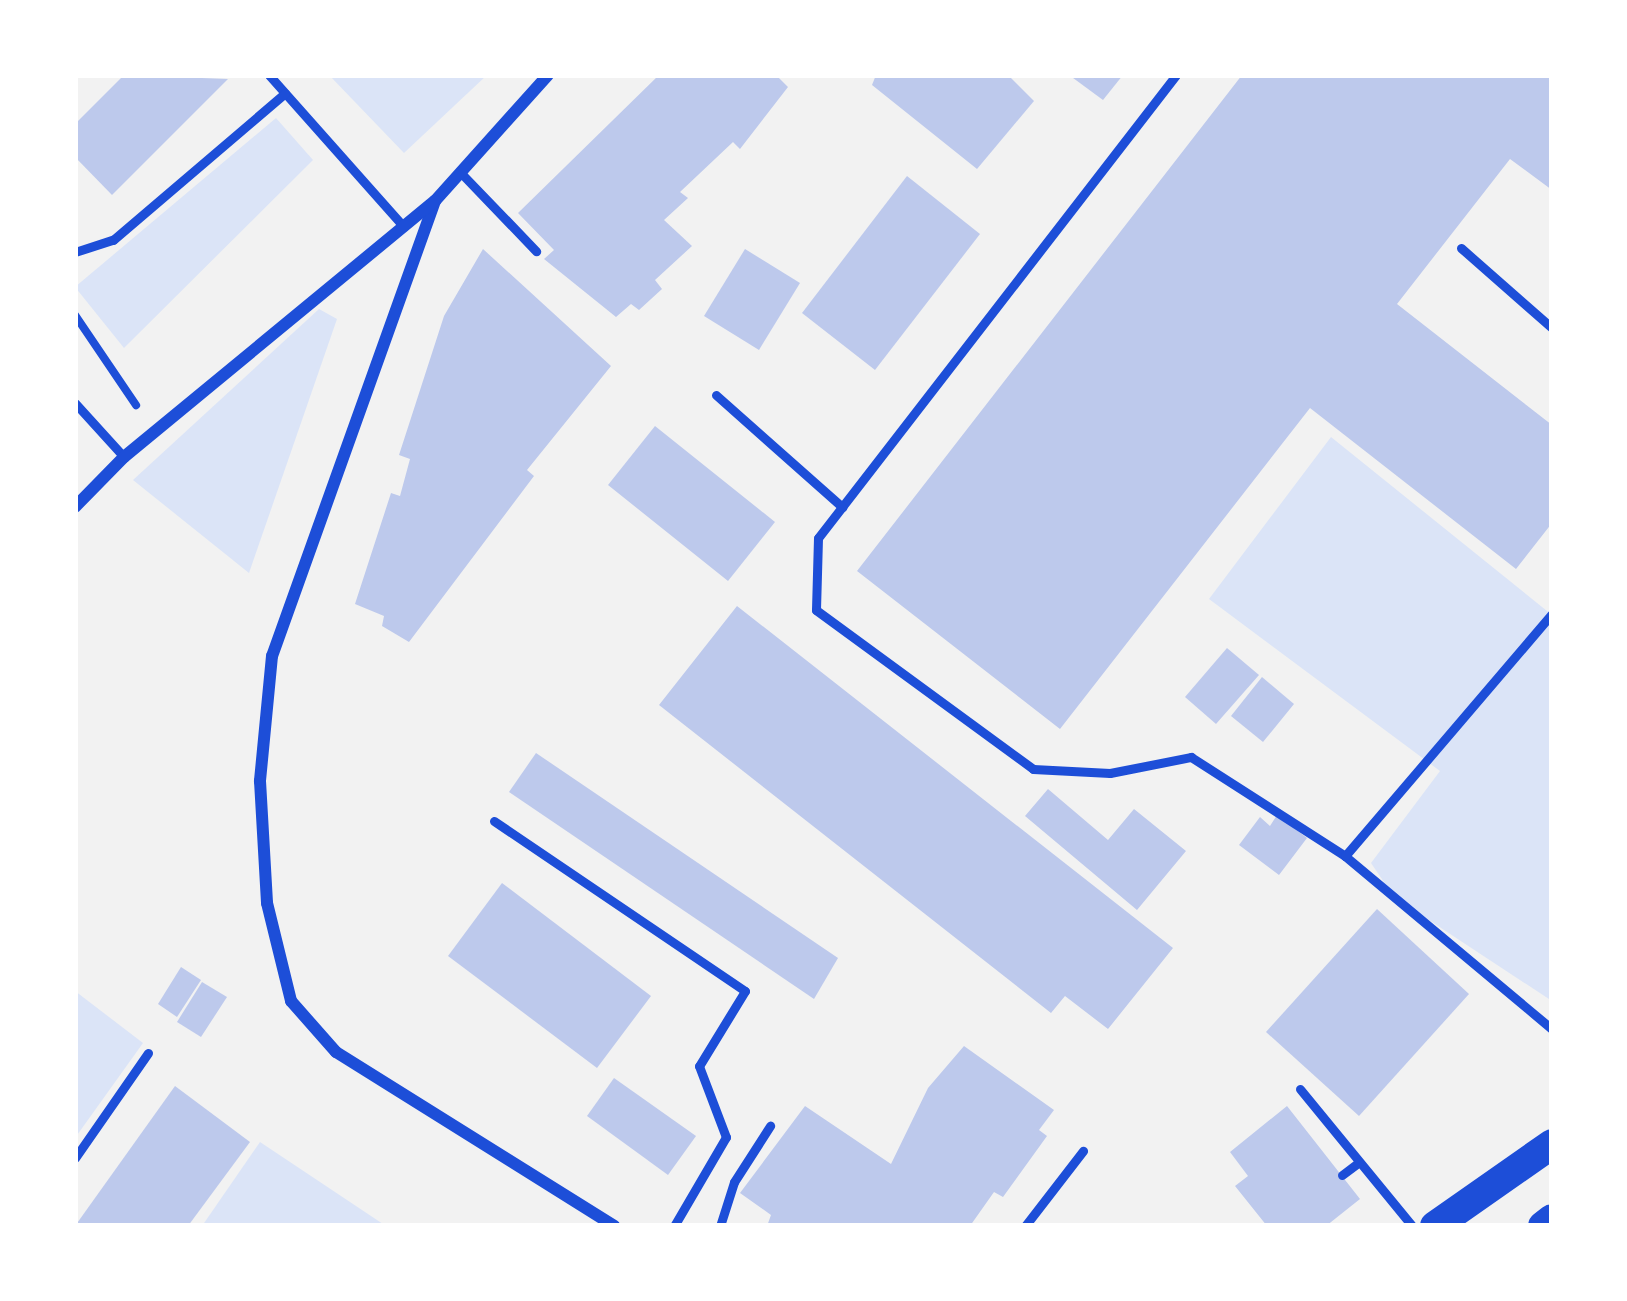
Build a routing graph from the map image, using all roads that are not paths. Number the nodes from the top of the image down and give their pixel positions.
1 (269, 75) edge
2 (548, 75) edge
3 (1176, 75) edge
4 (285, 92) junction
5 (460, 172) junction
6 (435, 201) junction
7 (404, 227) junction
8 (1461, 248) dead end
9 (536, 251) dead end
10 (75, 252) edge
11 (1552, 328) edge
12 (716, 395) dead end
13 (75, 403) edge
14 (124, 457) junction
15 (842, 506) junction
16 (75, 507) edge
17 (1552, 614) edge
18 (494, 821) dead end
19 (1345, 856) junction
20 (1552, 1029) edge
21 (148, 1053) dead end
22 (1300, 1089) dead end
23 (770, 1126) dead end
24 (1552, 1144) edge
25 (1083, 1151) dead end
26 (75, 1158) edge
27 (1359, 1162) junction
28 (1342, 1175) dead end
29 (1552, 1219) edge
30 (614, 1226) edge
31 (674, 1226) edge
32 (720, 1226) edge
33 (1025, 1226) edge
34 (1412, 1226) edge
35 (1435, 1226) edge
36 (1543, 1226) edge

1 - 4 lane
2 - 5 street
3 - 15 lane
4 - 7 lane
4 - 10 lane
5 - 6 street
5 - 9 lane
6 - 7 street
6 - 30 street
7 - 14 street
8 - 11 lane
12 - 15 lane
13 - 14 lane
14 - 16 street
15 - 19 lane
17 - 19 lane
18 - 31 lane
19 - 20 lane
21 - 26 lane
22 - 27 lane
23 - 32 lane
24 - 35 main road
25 - 33 lane
27 - 28 lane
27 - 34 lane
29 - 36 main road

